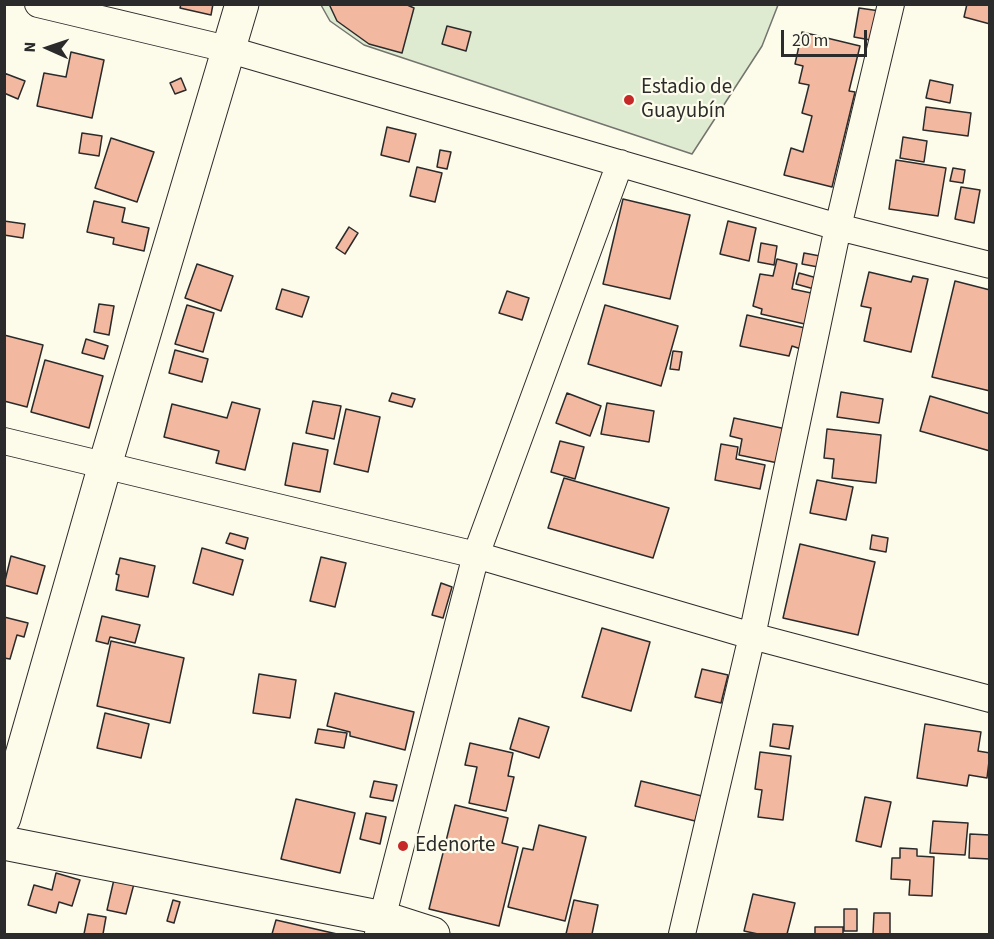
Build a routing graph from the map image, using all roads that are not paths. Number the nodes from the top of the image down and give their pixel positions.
1 (38, 4) edge
2 (242, 4) edge
3 (891, 4) edge
4 (227, 49) junction
5 (620, 163) junction
6 (838, 227) junction
7 (990, 265) edge
8 (4, 441) edge
9 (105, 465) junction
10 (476, 555) junction
11 (752, 636) junction
12 (990, 699) edge
13 (4, 818) edge
14 (4, 843) edge
15 (380, 926) edge
16 (432, 934) edge
17 (682, 934) edge

1 - 4 street
2 - 4 street
3 - 6 street
4 - 5 street
4 - 9 street
5 - 6 street
5 - 10 street
6 - 7 street
6 - 11 street
8 - 9 street
9 - 10 street
9 - 13 street
10 - 11 street
10 - 15 street
11 - 12 street
11 - 17 street
14 - 15 street
15 - 16 street

